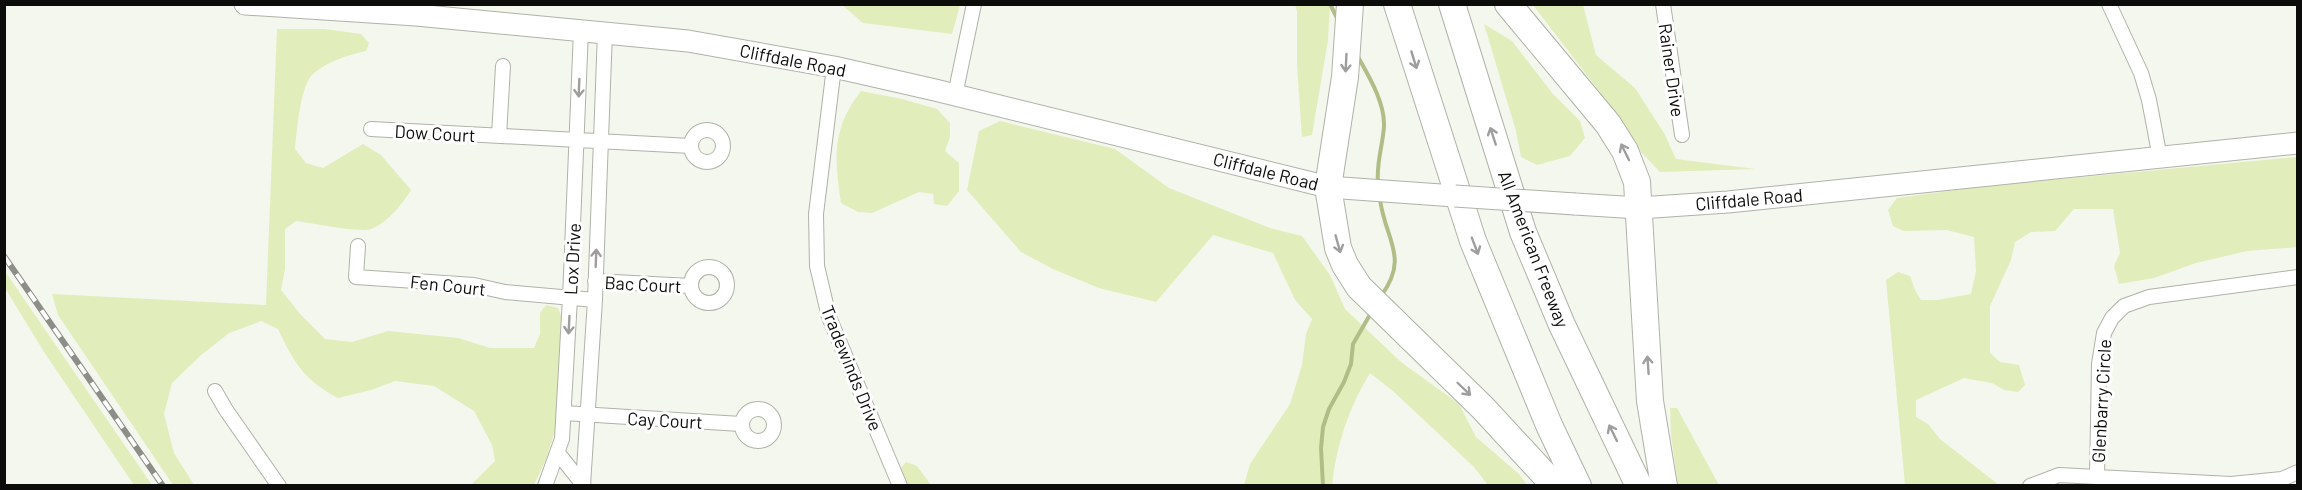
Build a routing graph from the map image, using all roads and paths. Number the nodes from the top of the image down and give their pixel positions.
1 (245, 4) edge
2 (974, 4) edge
3 (1350, 4) edge
4 (1397, 4) edge
5 (1452, 4) edge
6 (1508, 4) edge
7 (1663, 4) edge
8 (2109, 4) edge
9 (581, 30) junction
10 (605, 32) junction
11 (502, 66) dead end
12 (834, 67) junction
13 (955, 95) junction
14 (371, 129) dead end
15 (1682, 135) dead end
16 (499, 136) junction
17 (578, 140) junction
18 (601, 141) junction
19 (2298, 143) edge
20 (691, 146) dead end
21 (2160, 158) junction
22 (1328, 187) junction
23 (1639, 208) junction
24 (358, 246) dead end
25 (2298, 277) edge
26 (595, 281) junction
27 (691, 286) dead end
28 (570, 298) junction
29 (595, 300) junction
30 (215, 391) dead end
31 (564, 413) junction
32 (589, 415) junction
33 (741, 424) dead end
34 (558, 453) junction
35 (2298, 472) edge
36 (2097, 477) junction
37 (2168, 483) edge
38 (583, 485) edge
39 (279, 486) edge
40 (545, 486) edge
41 (900, 486) edge
42 (1555, 486) edge
43 (1578, 486) edge
44 (1639, 486) edge
45 (1664, 486) edge
46 (2030, 486) edge

1 - 9 main road, Cliffdale Road
2 - 13 street
3 -> 22 highway
4 -> 43 highway
44 -> 5 highway, All American Freeway
23 -> 6 highway
7 - 15 street, Rainer Drive
8 - 21 street
9 - 10 main road, Cliffdale Road
9 -> 17 street, Lox Drive
10 - 12 main road, Cliffdale Road
10 - 18 street, Lox Drive
11 - 16 street, Dow Court
12 - 13 main road, Cliffdale Road
12 - 41 street, Tradewinds Drive
13 - 22 main road, Cliffdale Road
14 - 16 street, Dow Court
16 - 17 street, Dow Court
17 - 18 street, Dow Court
17 - 28 street, Lox Drive
18 - 20 street, Dow Court
26 -> 18 street, Lox Drive
19 - 21 main road, Cliffdale Road
21 - 23 main road, Cliffdale Road
22 - 23 main road, Cliffdale Road, bridge
22 -> 42 highway
45 -> 23 highway
24 - 28 street, Fen Court
25 - 36 street, Glenbarry Circle
26 - 27 street, Bac Court
26 - 29 street, Lox Drive
28 - 29 street
28 -> 31 street, Lox Drive
29 - 32 street, Lox Drive
30 - 39 street
31 - 32 street, Cay Court
31 - 34 street, Lox Drive
32 - 33 street, Cay Court
32 - 38 street, Lox Drive
34 - 38 street
34 - 40 street, Lox Drive
35 - 37 street, Glenbarry Circle
36 - 37 street, Glenbarry Circle
36 - 46 street

